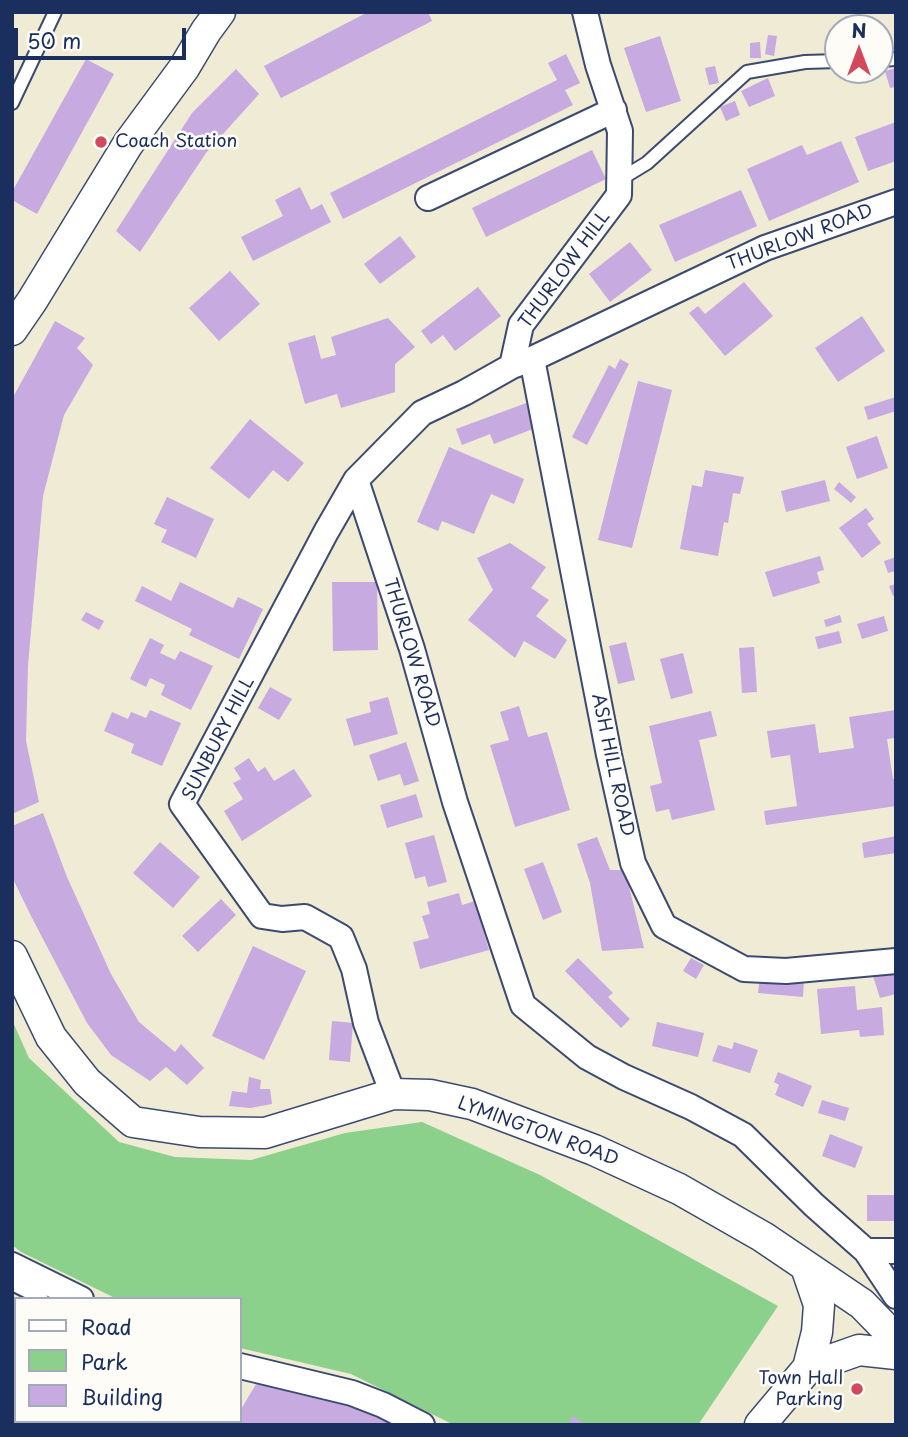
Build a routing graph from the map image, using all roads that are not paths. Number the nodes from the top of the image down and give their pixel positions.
1 (55, 12) edge
2 (220, 12) edge
3 (585, 12) edge
4 (824, 61) edge
5 (12, 103) edge
6 (614, 110) junction
7 (618, 180) junction
8 (428, 198) dead end
9 (896, 202) edge
10 (12, 330) edge
11 (522, 363) junction
12 (356, 480) junction
13 (12, 956) edge
14 (896, 961) edge
15 (393, 1094) junction
16 (866, 1251) junction
17 (896, 1251) edge
18 (12, 1265) edge
19 (806, 1266) junction
20 (12, 1284) edge
21 (896, 1296) edge
22 (38, 1297) edge
23 (77, 1297) edge
24 (896, 1339) edge
25 (896, 1354) edge
26 (242, 1366) edge
27 (808, 1368) junction
28 (422, 1425) edge
29 (760, 1425) edge

1 - 5 lane
2 - 10 street
3 - 6 street, THURLOW HILL
4 - 7 lane
6 - 7 street, THURLOW HILL
6 - 8 street
7 - 11 street, THURLOW HILL
9 - 11 street, THURLOW ROAD
11 - 12 street, THURLOW ROAD
11 - 14 street, ASH HILL ROAD
12 - 15 street, SUNBURY HILL
12 - 16 street, THURLOW ROAD
13 - 15 street, LYMINGTON ROAD
15 - 19 street, LYMINGTON ROAD
16 - 17 street
16 - 21 street, THURLOW ROAD
18 - 23 street
19 - 24 street, LYMINGTON ROAD
19 - 27 street
20 - 22 lane
25 - 27 street
26 - 28 street
27 - 29 street

